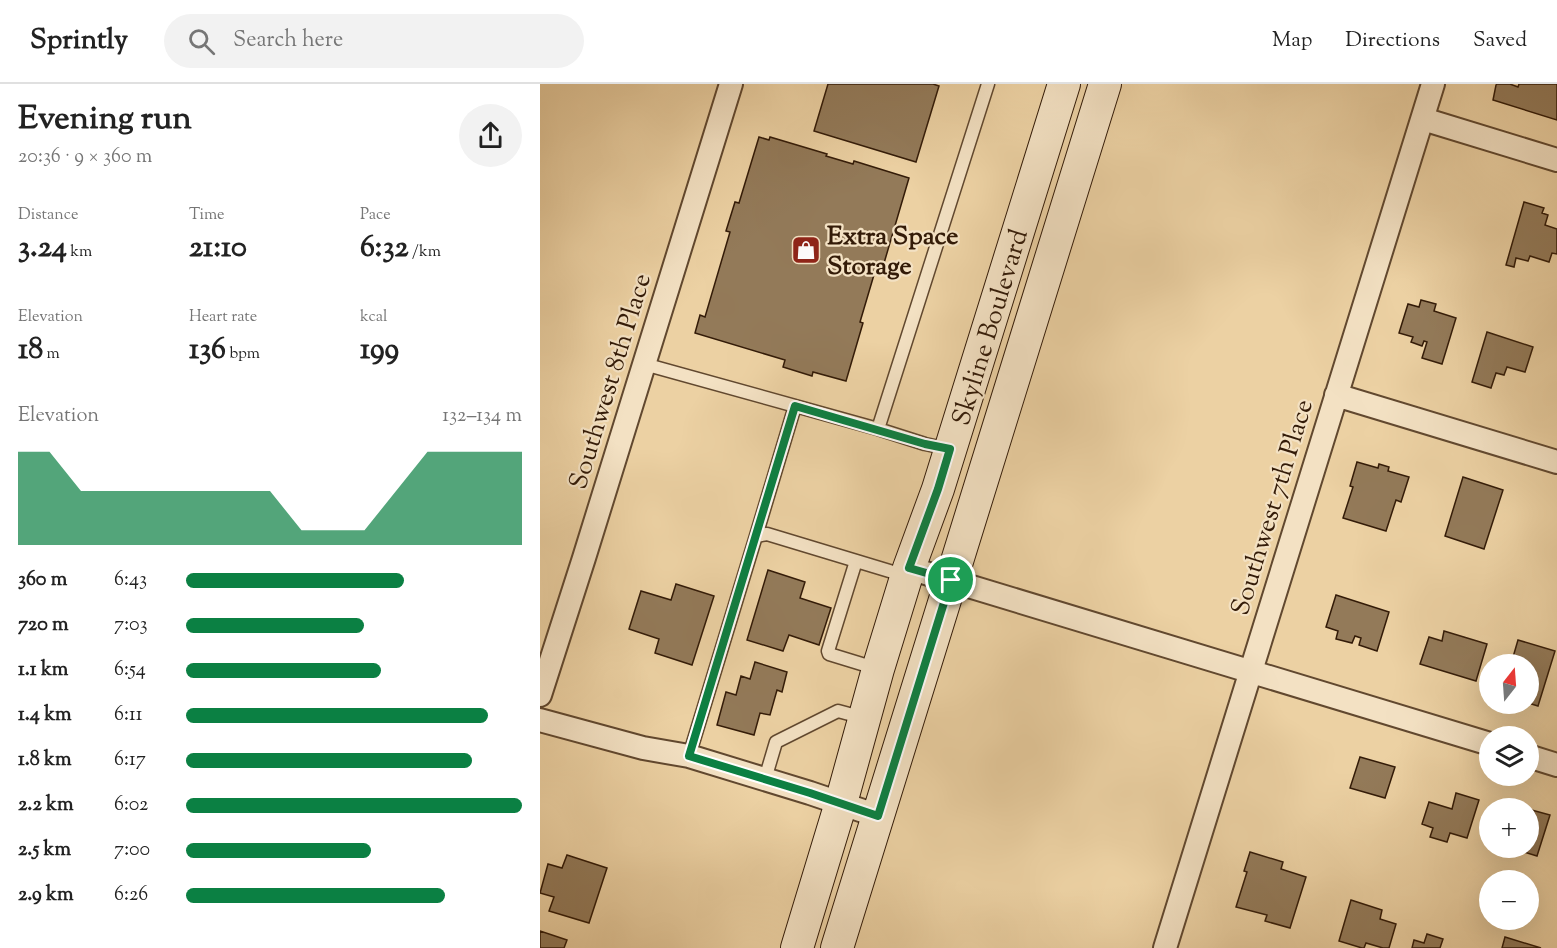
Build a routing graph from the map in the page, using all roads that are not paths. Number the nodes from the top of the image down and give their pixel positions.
1 (731, 84) edge
2 (988, 84) edge
3 (1064, 84) edge
4 (1105, 84) edge
5 (1433, 84) edge
6 (1423, 119) junction
7 (1557, 160) edge
8 (644, 364) junction
9 (1336, 395) junction
10 (795, 406) junction
11 (878, 429) junction
12 (950, 449) junction
13 (1557, 462) edge
14 (756, 536) junction
15 (852, 560) junction
16 (908, 572) junction
17 (951, 580) junction
18 (878, 669) junction
19 (1250, 672) junction
20 (540, 695) edge
21 (864, 718) junction
22 (540, 720) edge
23 (1479, 741) edge
24 (689, 756) junction
25 (1539, 759) edge
26 (1557, 765) edge
27 (765, 779) junction
28 (841, 803) junction
29 (878, 816) junction
30 (797, 948) edge
31 (837, 948) edge
32 (1165, 948) edge

1 - 8 street, Southwest 8th Place
2 - 11 lane
3 - 12 street, Skyline Boulevard
4 - 17 street, Skyline Boulevard
5 - 6 street, Southwest 7th Place
6 - 7 street
6 - 9 street, Southwest 7th Place
8 - 10 lane
8 - 20 street, Southwest 8th Place
9 - 13 street
9 - 19 street, Southwest 7th Place
10 - 11 lane
10 - 14 lane
11 - 12 lane
12 - 16 street, Skyline Boulevard
14 - 15 lane
14 - 24 lane
15 - 16 lane
15 - 18 lane
16 - 17 street
16 - 18 street, Skyline Boulevard
17 - 19 street
17 - 29 street, Skyline Boulevard
18 - 21 street, Skyline Boulevard
19 - 23 street
19 - 32 street, Southwest 7th Place
21 - 27 lane
21 - 28 street, Skyline Boulevard
22 - 24 street
24 - 27 street
25 - 26 street
27 - 28 street
28 - 29 street
28 - 30 street, Skyline Boulevard
29 - 31 street, Skyline Boulevard

